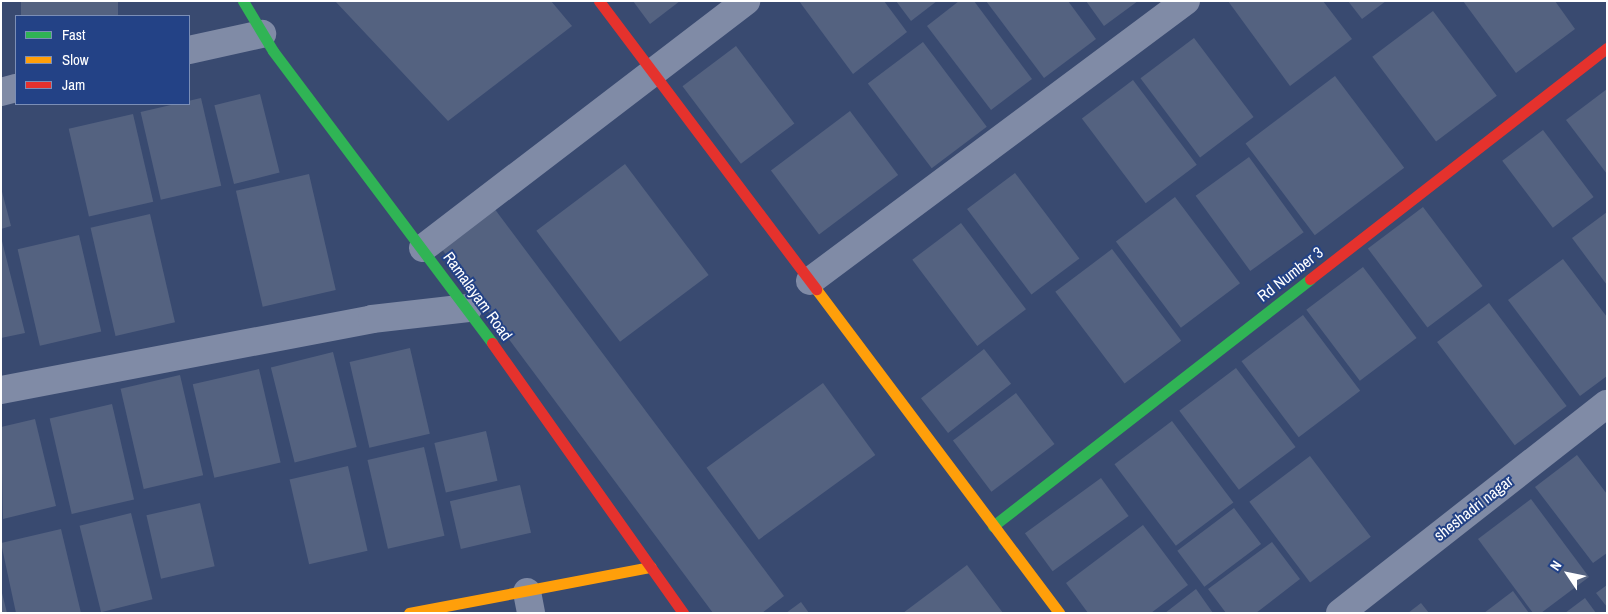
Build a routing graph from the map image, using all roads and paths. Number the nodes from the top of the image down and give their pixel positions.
1 (244, 1) edge
2 (599, 1) edge
3 (746, 1) edge
4 (1186, 1) edge
5 (262, 34) junction
6 (1607, 48) edge
7 (190, 50) edge
8 (653, 72) junction
9 (15, 88) edge
10 (1, 92) edge
11 (423, 248) junction
12 (810, 281) junction
13 (468, 308) junction
14 (1, 390) edge
15 (1607, 404) edge
16 (992, 526) junction
17 (651, 567) junction
18 (529, 602) edge
19 (409, 613) edge
20 (683, 613) edge
21 (1059, 613) edge
22 (1340, 613) edge

1 - 5 street, Ramalayam Road
2 - 8 street
3 - 8 street
4 - 12 street
5 - 7 street
5 - 11 street, Ramalayam Road
6 - 16 street, Rd Number 3
8 - 11 street
8 - 12 street
9 - 10 street
11 - 13 street, Ramalayam Road
12 - 16 street
13 - 14 street
13 - 17 street, Ramalayam Road
15 - 22 street, sheshadri nagar
16 - 21 street
17 - 18 street
17 - 20 street, Ramalayam Road
18 - 19 street

